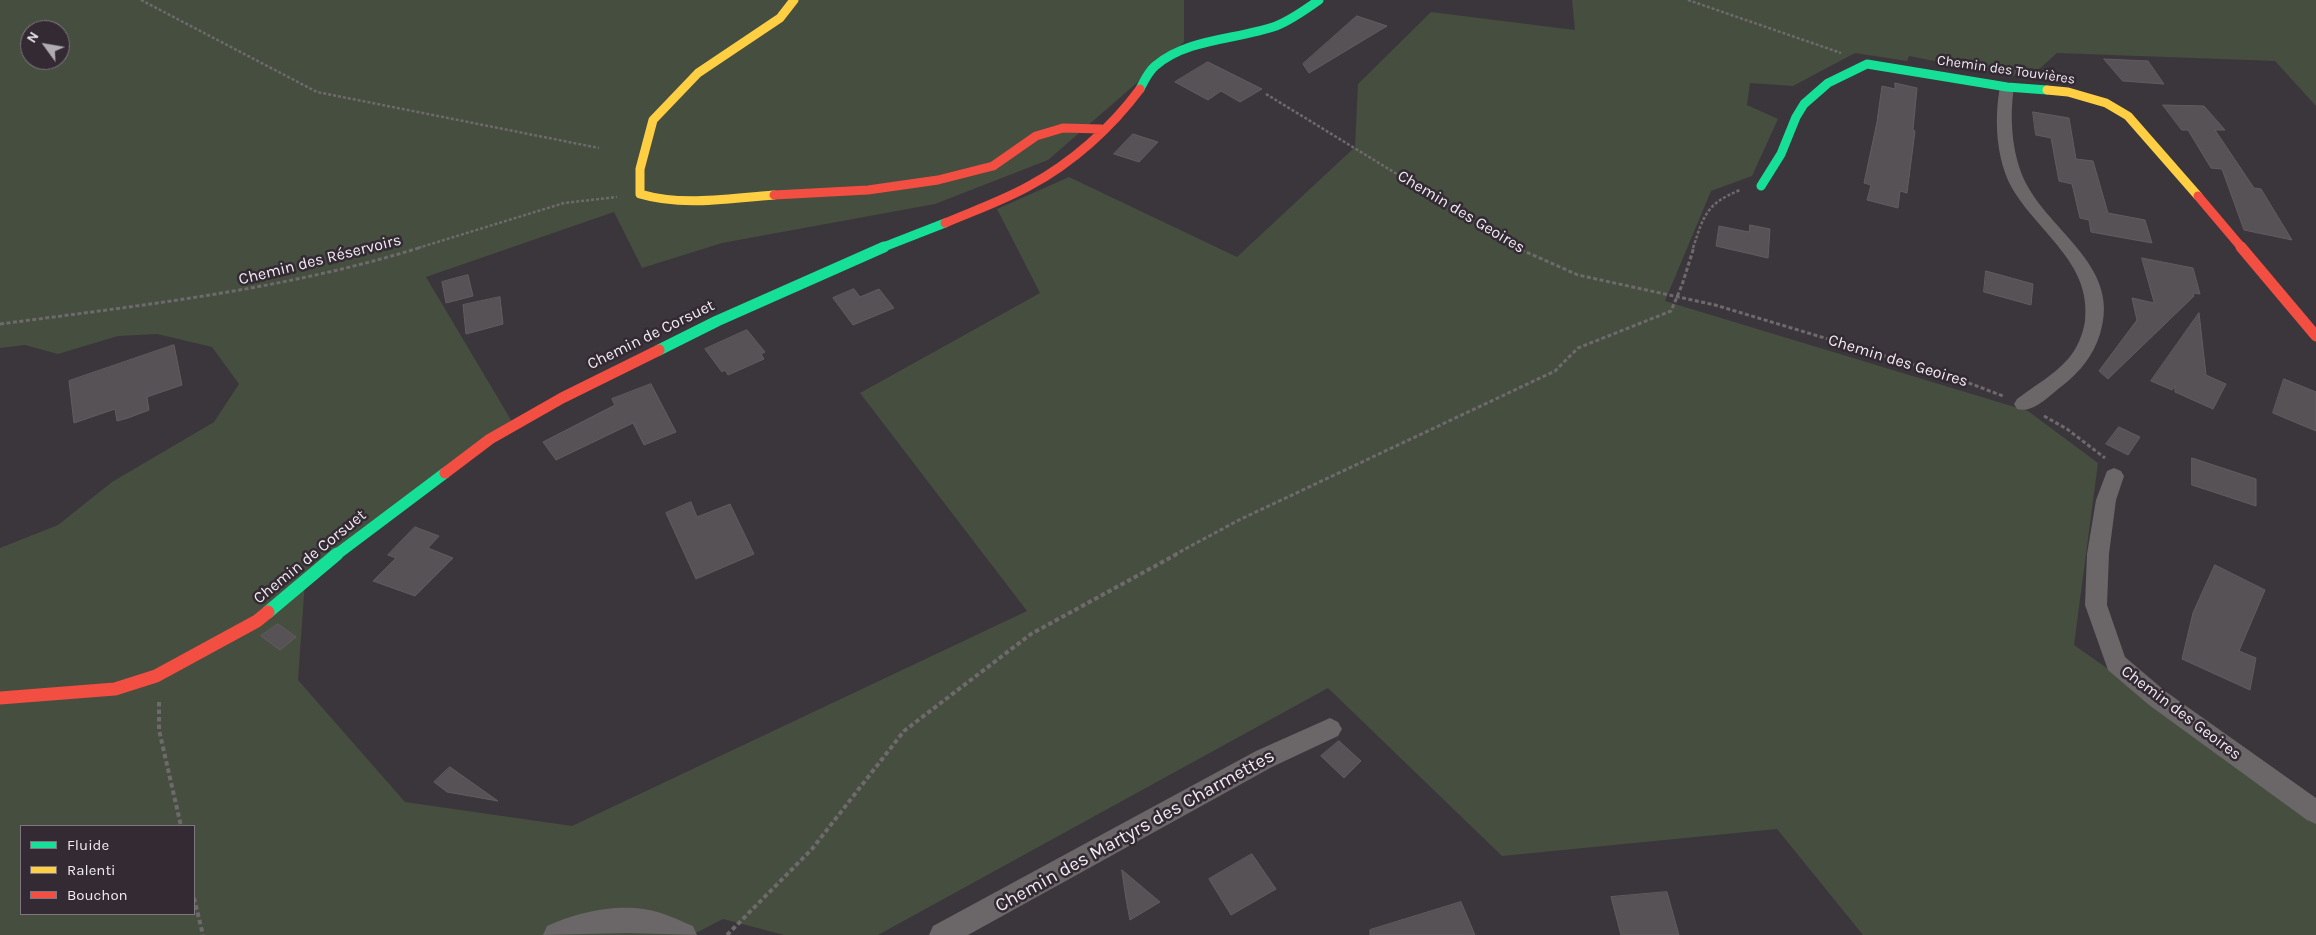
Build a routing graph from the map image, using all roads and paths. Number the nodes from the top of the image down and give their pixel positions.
1 (141, 0) edge
2 (794, 0) edge
3 (1319, 0) edge
4 (1688, 0) edge
5 (1867, 64) junction
6 (2007, 87) junction
7 (1266, 94) dead end
8 (1101, 129) junction
9 (599, 148) dead end
10 (1761, 186) joint
11 (640, 194) junction
12 (1680, 297) junction
13 (0, 324) edge
14 (2316, 336) edge
15 (2024, 404) junction
16 (2114, 476) joint
17 (156, 676) junction
18 (0, 698) edge
19 (1330, 729) dead end
20 (2316, 812) edge
21 (181, 825) edge
22 (195, 902) edge
23 (203, 935) edge
24 (556, 935) edge
25 (684, 935) edge
26 (727, 935) edge
27 (942, 935) edge

1 - 9 path
2 - 11 street
3 - 8 street, Chemin de Corsuet
4 - 5 path
5 - 6 street, Chemin des Touvières
5 - 10 street
6 - 14 street, Chemin des Touvières
6 - 15 street
7 - 12 path, Chemin des Geoires
8 - 11 street
8 - 17 street, Chemin de Corsuet
10 - 12 path
11 - 13 path, Chemin des Réservoirs
12 - 15 path, Chemin des Geoires
12 - 26 path
15 - 16 path, Chemin des Geoires
16 - 20 street, Chemin des Geoires
17 - 18 street, Chemin de Corsuet
17 - 21 path
19 - 27 street, Chemin des Martyrs des Charmettes
22 - 23 path
24 - 25 street

